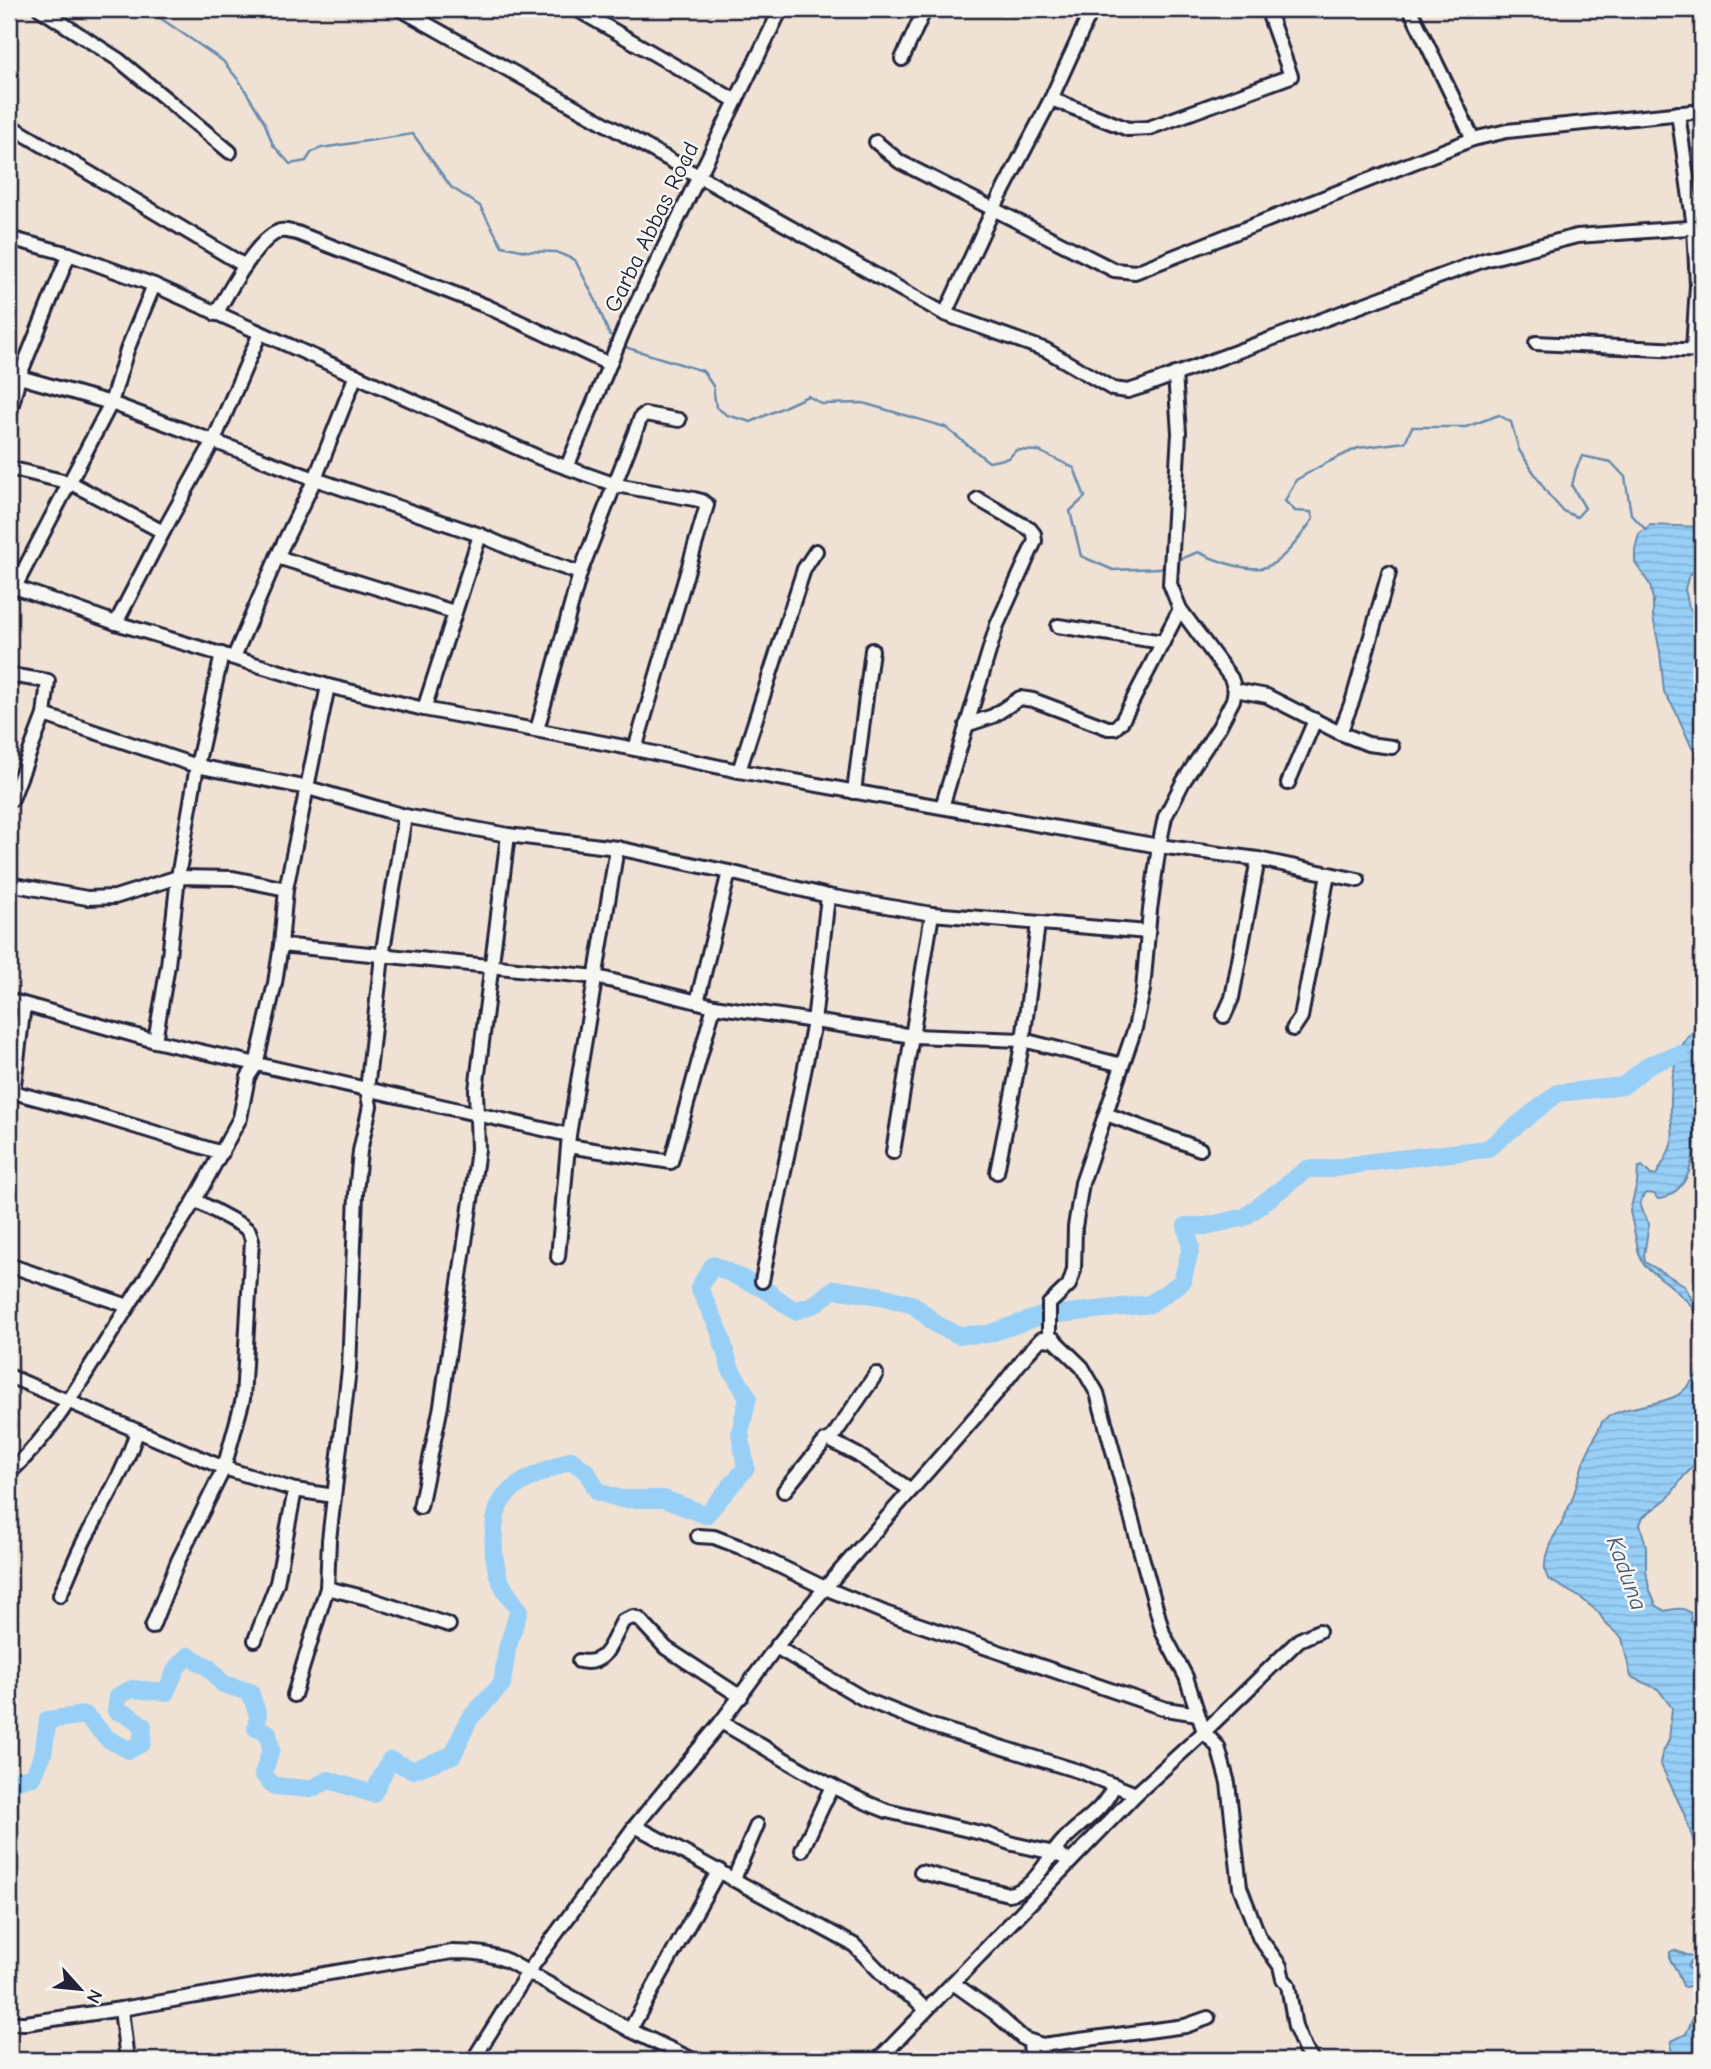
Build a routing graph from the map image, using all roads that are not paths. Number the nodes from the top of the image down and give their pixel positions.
1 (40, 9) edge
2 (400, 9) edge
3 (576, 9) edge
4 (781, 9) edge
5 (925, 9) edge
6 (1091, 9) edge
7 (1267, 9) edge
8 (1412, 9) edge
9 (902, 58) dead end
10 (1051, 99) junction
11 (736, 101) junction
12 (1702, 111) edge
13 (1678, 113) junction
14 (9, 125) edge
15 (1473, 139) junction
16 (876, 142) dead end
17 (230, 152) dead end
18 (700, 176) junction
19 (993, 210) junction
20 (1698, 227) edge
21 (9, 238) edge
22 (69, 254) junction
23 (245, 266) junction
24 (154, 285) junction
25 (216, 314) junction
26 (945, 314) junction
27 (260, 333) junction
28 (1536, 344) dead end
29 (1698, 350) edge
30 (612, 358) junction
31 (1175, 374) junction
32 (356, 375) junction
33 (14, 376) edge
34 (111, 403) junction
35 (9, 416) edge
36 (679, 421) dead end
37 (214, 440) junction
38 (567, 467) junction
39 (9, 468) edge
40 (315, 479) junction
41 (71, 483) junction
42 (616, 485) junction
43 (978, 499) dead end
44 (163, 532) junction
45 (480, 535) junction
46 (816, 551) dead end
47 (276, 557) junction
48 (580, 573) junction
49 (1390, 573) dead end
50 (12, 586) edge
51 (1180, 609) junction
52 (454, 612) junction
53 (116, 623) junction
54 (1058, 626) dead end
55 (1163, 642) junction
56 (873, 650) dead end
57 (228, 655) junction
58 (9, 675) edge
59 (328, 686) junction
60 (1235, 690) junction
61 (424, 709) junction
62 (44, 715) junction
63 (1315, 720) junction
64 (967, 724) junction
65 (537, 730) junction
66 (1340, 733) junction
67 (1392, 747) dead end
68 (635, 749) junction
69 (197, 766) junction
70 (738, 771) junction
71 (1288, 783) dead end
72 (308, 788) junction
73 (855, 792) junction
74 (9, 799) edge
75 (942, 807) junction
76 (405, 816) junction
77 (508, 835) junction
78 (1159, 846) junction
79 (617, 848) junction
80 (1258, 859) junction
81 (729, 872) junction
82 (1328, 874) junction
83 (178, 877) junction
84 (1358, 880) dead end
85 (9, 884) edge
86 (286, 889) junction
87 (828, 896) junction
88 (932, 914) junction
89 (1038, 924) junction
90 (1148, 932) junction
91 (281, 945) junction
92 (383, 956) junction
93 (492, 967) junction
94 (597, 977) junction
95 (9, 1000) edge
96 (697, 1003) junction
97 (24, 1005) junction
98 (714, 1006) junction
99 (1224, 1016) dead end
100 (814, 1021) junction
101 (1293, 1029) dead end
102 (913, 1036) junction
103 (1023, 1040) junction
104 (155, 1041) junction
105 (256, 1065) junction
106 (1122, 1065) junction
107 (367, 1090) junction
108 (11, 1091) edge
109 (477, 1113) junction
110 (1106, 1114) junction
111 (569, 1141) junction
112 (1200, 1149) dead end
113 (893, 1152) dead end
114 (222, 1153) junction
115 (997, 1172) dead end
116 (195, 1200) junction
117 (558, 1257) dead end
118 (9, 1265) edge
119 (762, 1281) dead end
120 (128, 1306) junction
121 (1052, 1337) junction
122 (876, 1374) dead end
123 (9, 1376) edge
124 (68, 1402) junction
125 (137, 1431) junction
126 (832, 1438) junction
127 (224, 1468) junction
128 (9, 1473) edge
129 (295, 1490) junction
130 (911, 1490) junction
131 (784, 1491) dead end
132 (334, 1496) junction
133 (420, 1507) dead end
134 (698, 1536) dead end
135 (327, 1588) junction
136 (825, 1588) junction
137 (60, 1595) dead end
138 (449, 1625) dead end
139 (152, 1627) dead end
140 (1320, 1631) dead end
141 (256, 1640) dead end
142 (776, 1647) junction
143 (579, 1661) dead end
144 (294, 1695) dead end
145 (741, 1697) junction
146 (1198, 1714) junction
147 (721, 1722) junction
148 (1204, 1731) junction
149 (1114, 1785) junction
150 (832, 1786) junction
151 (1136, 1794) junction
152 (757, 1825) dead end
153 (635, 1826) junction
154 (802, 1850) dead end
155 (1054, 1853) junction
156 (1071, 1861) junction
157 (719, 1870) junction
158 (921, 1872) dead end
159 (734, 1879) junction
160 (528, 1972) junction
161 (953, 1983) junction
162 (121, 2009) junction
163 (926, 2010) junction
164 (1208, 2018) dead end
165 (9, 2023) edge
166 (630, 2030) junction
167 (1030, 2042) junction
168 (127, 2060) edge
169 (473, 2060) edge
170 (693, 2060) edge
171 (878, 2060) edge
172 (1031, 2060) edge
173 (1312, 2060) edge

1 - 17 street
2 - 18 street
3 - 11 street
4 - 11 street, Garba Abbas Road
5 - 9 street
6 - 10 street
7 - 10 street
8 - 15 street
10 - 19 street
11 - 18 street, Garba Abbas Road
12 - 13 street
13 - 15 street
13 - 20 street
14 - 23 street
15 - 19 street
16 - 19 street
18 - 26 street
18 - 30 street, Garba Abbas Road
19 - 26 street
20 - 29 street
20 - 31 street
21 - 22 street
22 - 24 street
22 - 33 street
23 - 25 street
23 - 30 street
24 - 25 street
24 - 34 street
25 - 27 street
26 - 31 street
27 - 32 street
27 - 37 street
28 - 29 street
30 - 38 street, Garba Abbas Road
31 - 51 street
32 - 38 street
32 - 40 street
33 - 34 street
33 - 35 street
34 - 37 street
34 - 41 street
36 - 42 street
37 - 40 street
37 - 44 street
38 - 42 street
39 - 41 street
40 - 45 street
40 - 47 street
41 - 44 street
41 - 50 street
42 - 48 street
42 - 68 street
43 - 64 street
44 - 53 street
45 - 48 street
45 - 52 street
46 - 70 street
47 - 52 street
47 - 57 street
48 - 65 street
49 - 66 street
50 - 53 street
51 - 55 street
51 - 60 street
52 - 61 street
53 - 57 street
54 - 55 street
55 - 64 street
56 - 73 street
57 - 59 street
57 - 69 street
58 - 62 street
59 - 61 street
59 - 72 street
60 - 63 street
60 - 78 street
61 - 65 street
62 - 69 street
62 - 74 street
63 - 66 street
63 - 71 street
64 - 75 street
65 - 68 street
66 - 67 street
68 - 70 street
69 - 72 street
69 - 83 street
70 - 73 street
72 - 76 street
72 - 86 street
73 - 75 street
75 - 78 street
76 - 77 street
76 - 92 street
77 - 79 street
77 - 93 street
78 - 80 street
78 - 90 street
79 - 81 street
79 - 94 street
80 - 82 street
80 - 99 street
81 - 87 street
81 - 96 street
82 - 84 street
82 - 101 street
83 - 85 street
83 - 86 street
83 - 104 street
86 - 91 street
87 - 88 street
87 - 100 street
88 - 89 street
88 - 102 street
89 - 90 street
89 - 103 street
90 - 106 street
91 - 92 street
91 - 105 street
92 - 93 street
92 - 107 street
93 - 94 street
93 - 109 street
94 - 96 street
94 - 111 street
95 - 97 street
96 - 98 street
97 - 104 street
97 - 108 street
98 - 100 street
98 - 111 street
100 - 102 street
100 - 119 street
102 - 103 street
102 - 113 street
103 - 106 street
103 - 115 street
104 - 105 street
105 - 107 street
105 - 114 street
106 - 110 street
107 - 109 street
107 - 132 street
108 - 114 street
109 - 111 street
109 - 133 street
110 - 112 street
110 - 121 street
111 - 117 street
114 - 116 street
116 - 120 street
116 - 127 street
118 - 120 street
120 - 124 street
121 - 130 street
121 - 146 street
122 - 126 street
123 - 124 street
124 - 125 street
124 - 128 street
125 - 127 street
125 - 137 street
126 - 130 street
126 - 131 street
127 - 129 street
127 - 139 street
129 - 132 street
129 - 141 street
130 - 136 street
132 - 135 street
134 - 136 street
135 - 138 street
135 - 144 street
136 - 142 street
136 - 146 street
140 - 148 street
142 - 145 street
142 - 149 street
143 - 145 street
145 - 147 street
146 - 148 street
147 - 150 street
147 - 153 street
148 - 151 street
148 - 173 street
149 - 151 street
149 - 155 street
150 - 154 street
150 - 155 street
151 - 156 street
152 - 159 street
153 - 157 street
153 - 160 street
155 - 156 street
155 - 158 street
156 - 161 street
157 - 159 street
157 - 166 street
159 - 163 street
160 - 162 street
160 - 166 street
160 - 169 street
161 - 163 street
161 - 167 street
162 - 165 street
162 - 168 street
163 - 171 street
164 - 167 street
166 - 170 street
167 - 172 street

